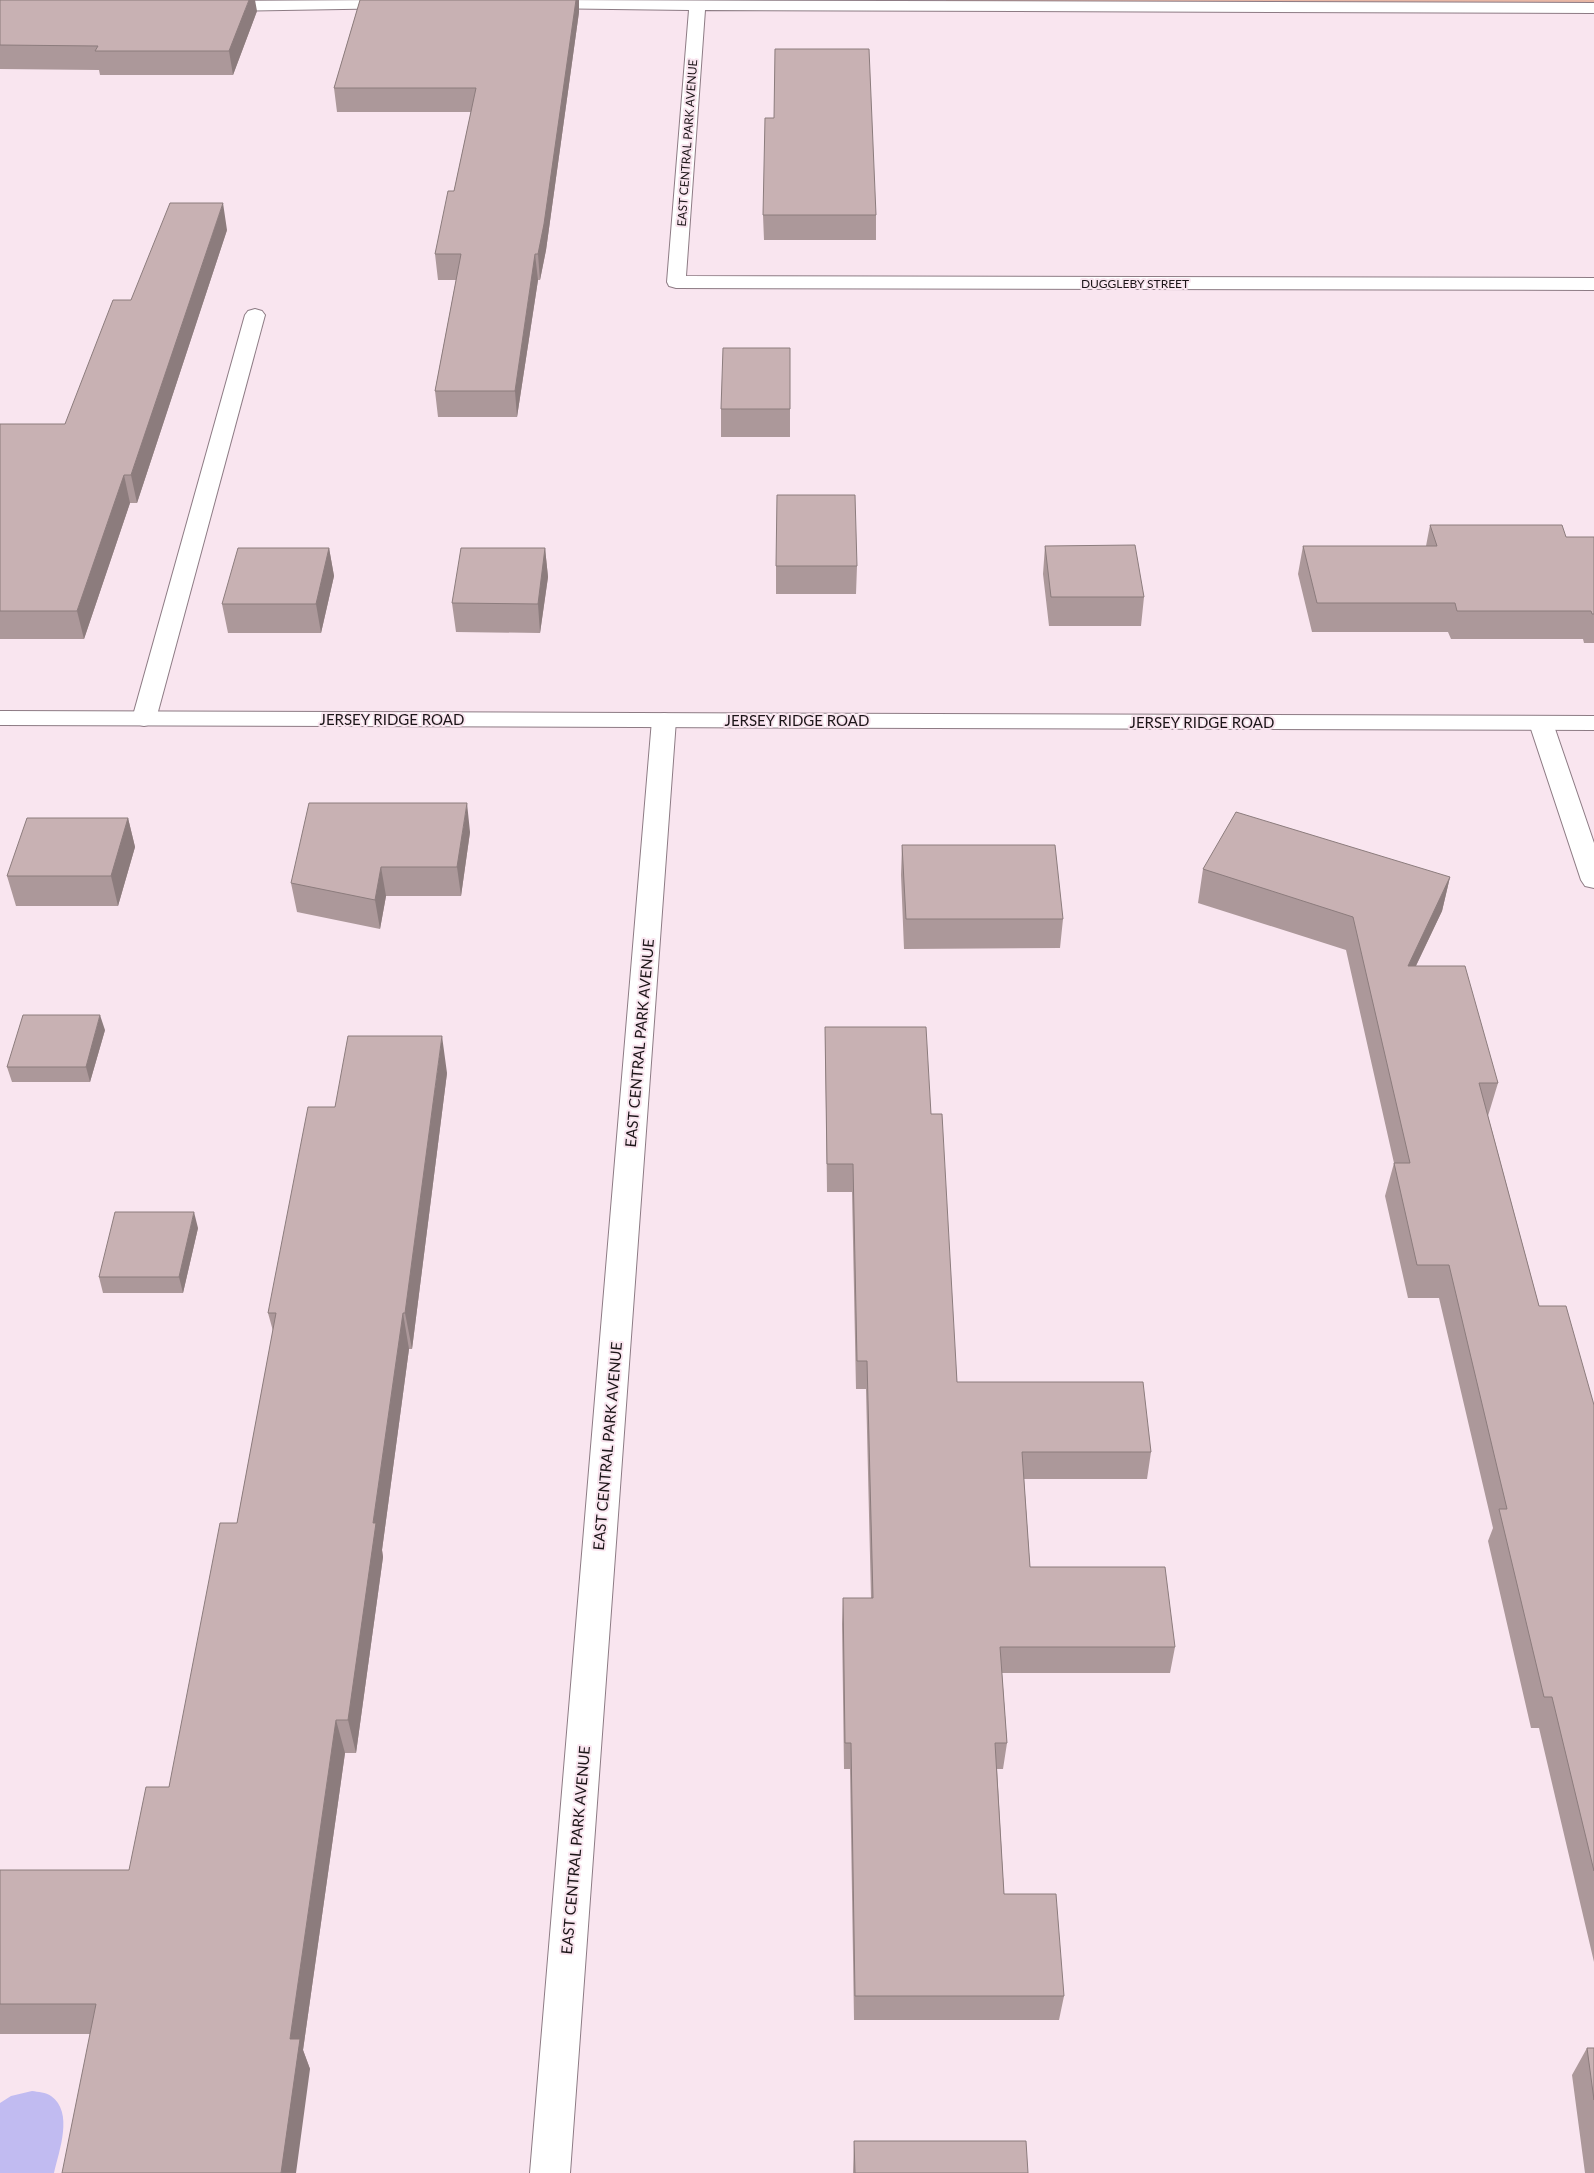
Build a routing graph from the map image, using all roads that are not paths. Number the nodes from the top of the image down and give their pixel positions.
1 (659, 2) edge
2 (526, 5) edge
3 (697, 5) junction
4 (202, 6) edge
5 (408, 6) edge
6 (1594, 8) edge
7 (676, 282) joint
8 (1594, 284) edge
9 (255, 315) dead end
10 (0, 718) edge
11 (144, 718) junction
12 (664, 720) junction
13 (1541, 723) junction
14 (1594, 723) edge
15 (1594, 880) edge
16 (550, 2173) edge

1 - 2 street
1 - 3 street
3 - 6 street
3 - 7 street, EAST CENTRAL PARK AVENUE
4 - 5 street
7 - 8 street, DUGGLEBY STREET
9 - 11 street
10 - 11 street, JERSEY RIDGE ROAD
11 - 12 street, JERSEY RIDGE ROAD
12 - 13 street, JERSEY RIDGE ROAD
12 - 16 street, EAST CENTRAL PARK AVENUE
13 - 14 street, JERSEY RIDGE ROAD
13 - 15 street

